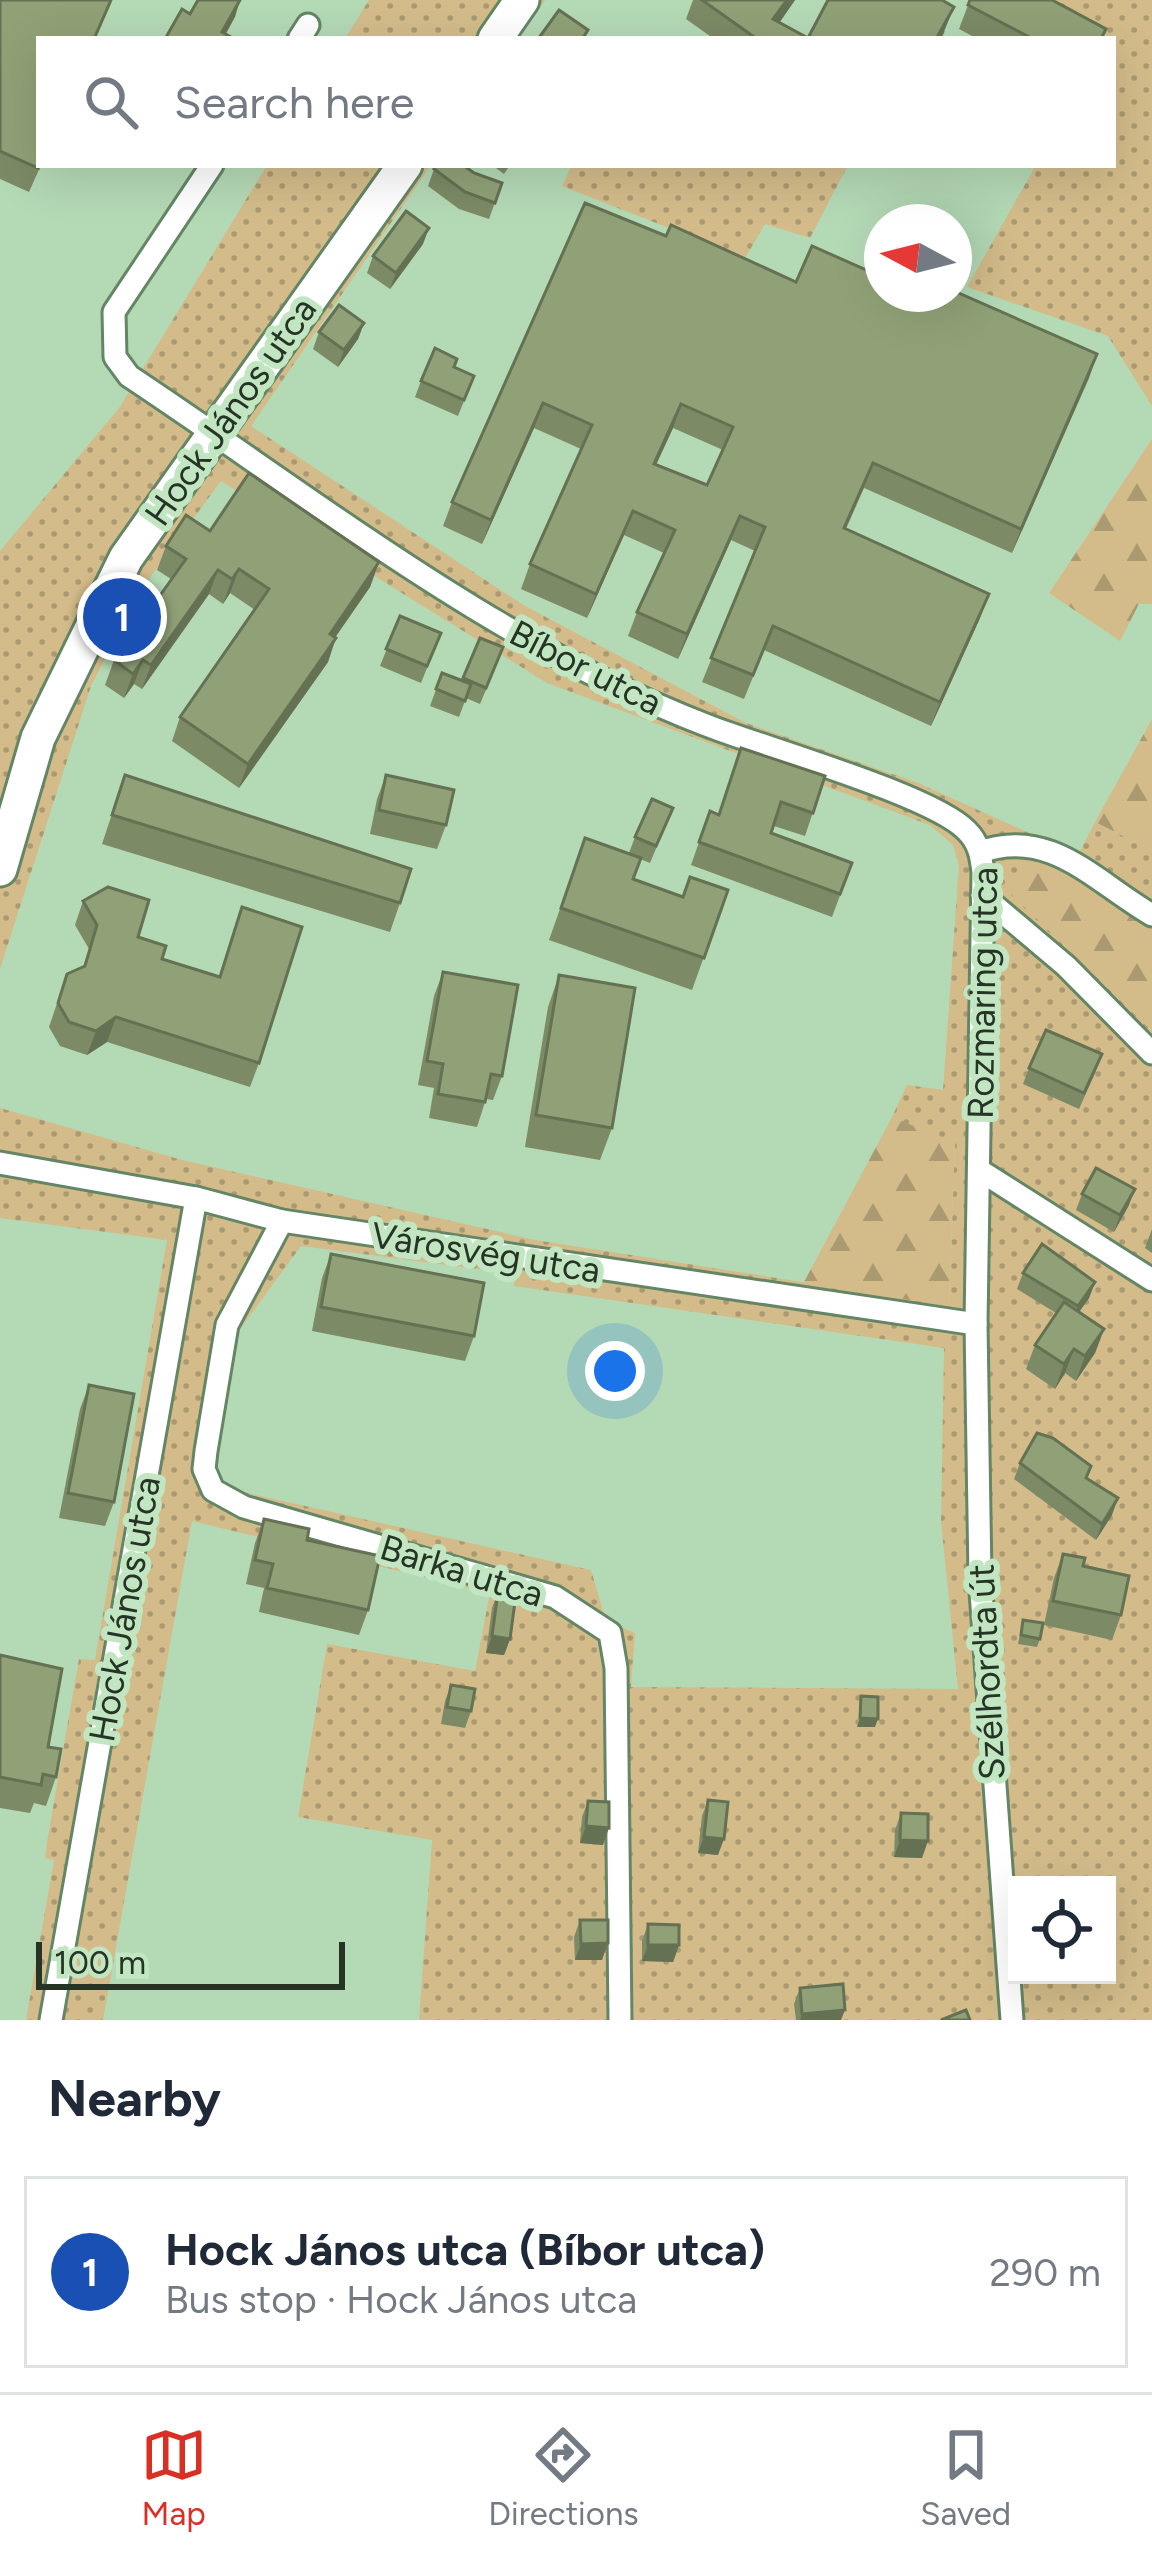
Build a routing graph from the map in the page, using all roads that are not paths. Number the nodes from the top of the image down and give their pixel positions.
1 (522, 0) edge
2 (497, 36) edge
3 (210, 168) edge
4 (403, 168) edge
5 (213, 434) junction
6 (980, 852) junction
7 (0, 869) edge
8 (982, 895) junction
9 (1152, 915) edge
10 (1152, 1053) edge
11 (0, 1163) edge
12 (979, 1171) junction
13 (196, 1198) junction
14 (282, 1221) junction
15 (1152, 1280) edge
16 (976, 1324) junction
17 (52, 2020) edge
18 (620, 2020) edge
19 (1012, 2020) edge

1 - 2 main road
3 - 5 street, Bíbor utca
4 - 5 main road, Hock János utca
5 - 6 street, Bíbor utca
5 - 7 main road, Hock János utca
6 - 8 street, Rozmaring utca
6 - 9 street, Rozmaring utca
8 - 10 street
8 - 12 street, Rozmaring utca
11 - 13 street, Városvég utca
12 - 15 street
12 - 16 street, Rozmaring utca
13 - 14 street, Városvég utca
13 - 17 street, Hock János utca
14 - 16 street, Városvég utca
14 - 18 street, Barka utca
16 - 19 street, Szélhordta út

